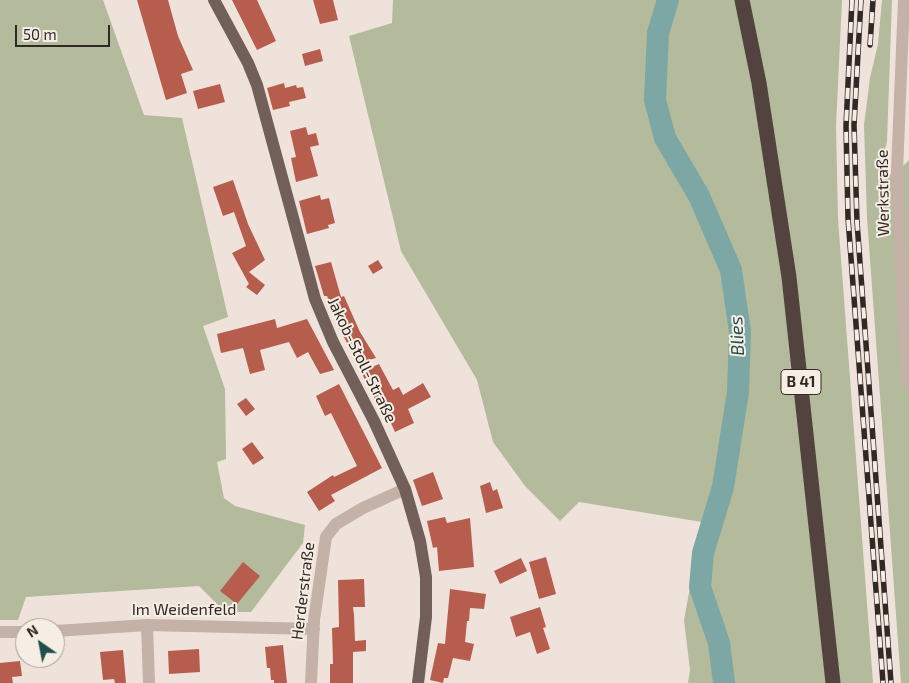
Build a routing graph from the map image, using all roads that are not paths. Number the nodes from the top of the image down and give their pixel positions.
1 (214, 0) edge
2 (742, 0) edge
3 (904, 0) edge
4 (909, 385) edge
5 (405, 489) junction
6 (147, 625) junction
7 (314, 629) junction
8 (65, 630) edge
9 (0, 632) edge
10 (15, 632) edge
11 (149, 683) edge
12 (310, 683) edge
13 (418, 683) edge
14 (832, 683) edge

1 - 5 main road, Jakob-Stoll-Straße
2 - 14 highway, B 41
3 - 4 street, Werkstraße
5 - 7 street, Herderstraße
5 - 13 main road, Jakob-Stoll-Straße
6 - 7 street, Im Weidenfeld
6 - 8 street, Im Weidenfeld
6 - 11 street
7 - 12 street, Herderstraße
9 - 10 street

